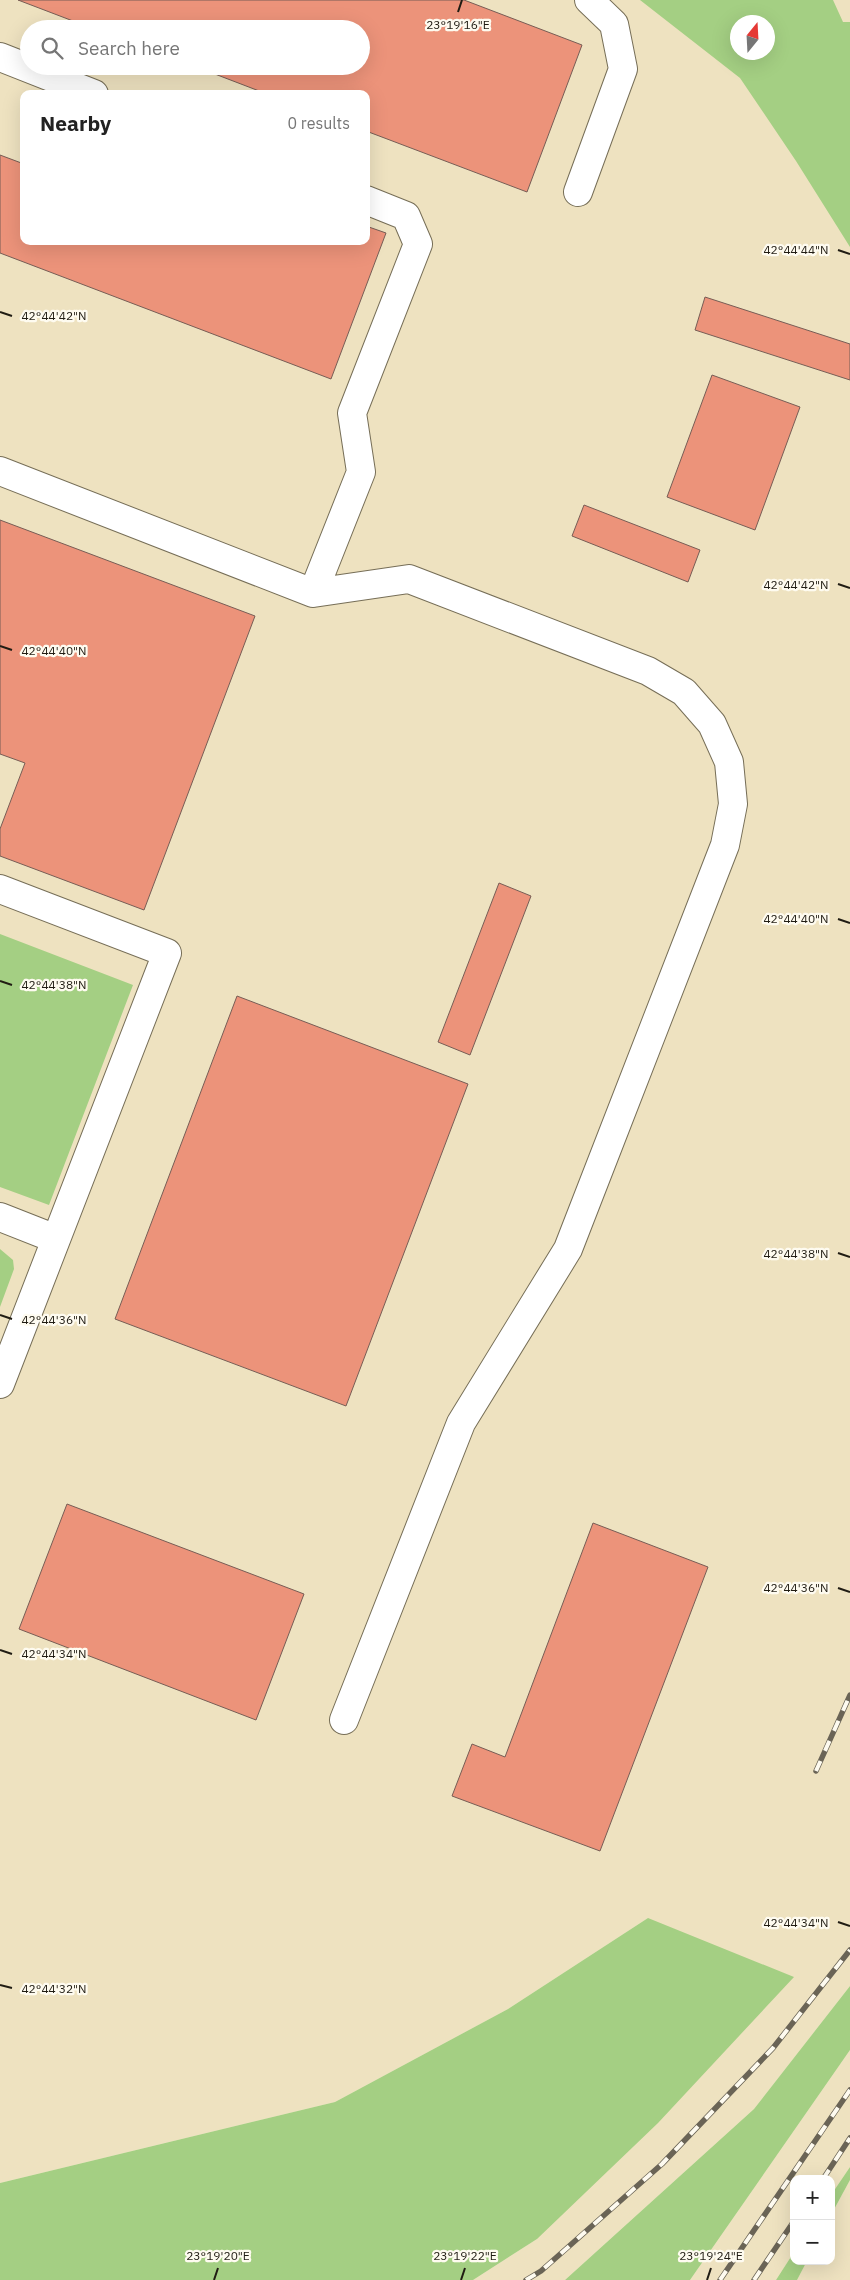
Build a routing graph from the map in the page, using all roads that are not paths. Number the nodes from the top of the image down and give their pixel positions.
1 (590, 0) edge
2 (0, 57) edge
3 (20, 65) edge
4 (46, 75) edge
5 (84, 90) edge
6 (578, 192) dead end
7 (370, 202) edge
8 (0, 471) edge
9 (313, 593) junction
10 (0, 890) edge
11 (0, 1217) edge
12 (56, 1239) junction
13 (0, 1384) edge
14 (344, 1720) dead end

1 - 6 lane
2 - 3 lane
4 - 5 lane
7 - 9 lane
8 - 9 lane
9 - 14 lane
10 - 12 lane
11 - 12 lane
12 - 13 lane

